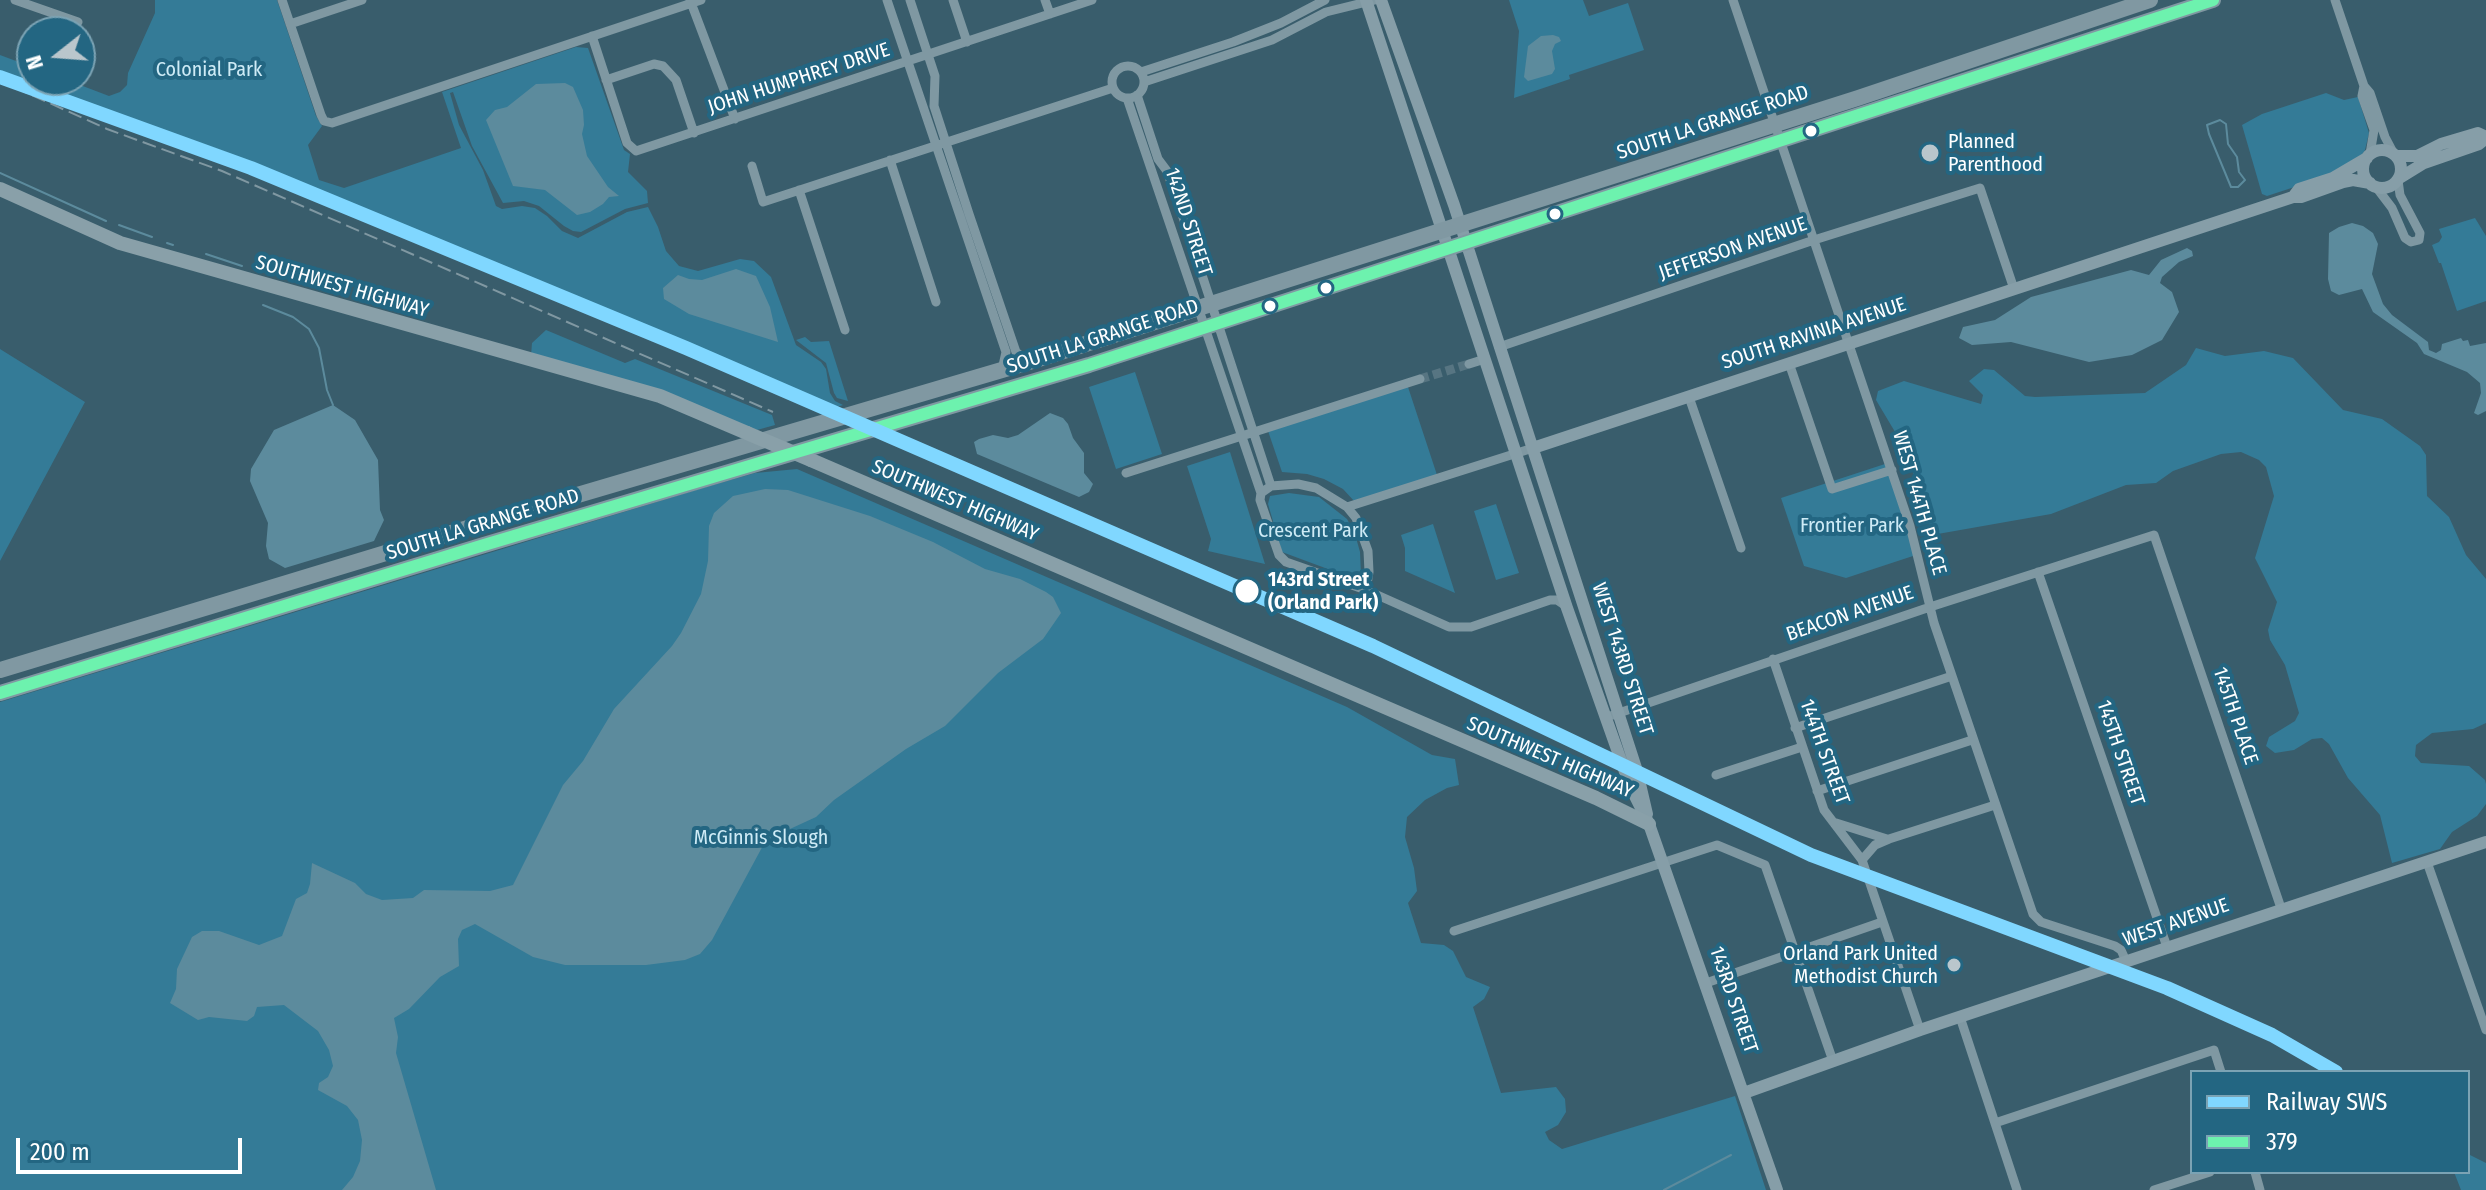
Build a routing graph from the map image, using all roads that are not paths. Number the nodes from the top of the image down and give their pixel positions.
1 (15, 0) edge
2 (282, 0) edge
3 (362, 0) edge
4 (887, 0) edge
5 (910, 0) edge
6 (953, 0) edge
7 (1045, 0) edge
8 (1092, 0) edge
9 (1325, 0) edge
10 (1372, 0) edge
11 (1733, 0) edge
12 (2150, 0) edge
13 (2213, 0) edge
14 (2335, 0) edge
15 (694, 1) edge
16 (1050, 14) junction
17 (61, 16) edge
18 (290, 24) junction
19 (592, 36) junction
20 (967, 42) junction
21 (929, 55) junction
22 (908, 61) junction
23 (1142, 77) junction
24 (606, 80) junction
25 (935, 85) junction
26 (2364, 86) junction
27 (916, 87) junction
28 (1113, 88) junction
29 (1132, 97) junction
30 (735, 119) junction
31 (1774, 124) junction
32 (694, 133) junction
33 (2486, 137) edge
34 (1781, 142) junction
35 (941, 144) junction
36 (2395, 155) junction
37 (2368, 156) junction
38 (890, 160) junction
39 (752, 166) dead end
40 (2398, 179) junction
41 (2373, 185) junction
42 (0, 189) edge
43 (799, 190) junction
44 (2293, 197) junction
45 (1460, 225) junction
46 (1442, 231) junction
47 (1814, 240) junction
48 (1465, 242) junction
49 (1447, 248) junction
50 (2014, 289) junction
51 (936, 302) dead end
52 (1204, 307) junction
53 (1210, 324) junction
54 (845, 330) dead end
55 (1849, 343) junction
56 (1499, 347) junction
57 (1485, 359) junction
58 (1029, 362) junction
59 (1789, 363) junction
60 (1469, 364) tunnel mouth
61 (1002, 370) junction
62 (1420, 379) tunnel mouth
63 (1689, 397) junction
64 (1253, 432) junction
65 (1242, 435) junction
66 (1533, 448) junction
67 (1516, 453) junction
68 (1892, 470) junction
69 (1126, 473) dead end
70 (1271, 486) junction
71 (1261, 493) junction
72 (1347, 507) junction
73 (2154, 535) joint
74 (1741, 548) dead end
75 (2038, 572) junction
76 (1558, 580) junction
77 (1366, 590) junction
78 (1547, 601) junction
79 (1930, 607) junction
80 (1567, 608) junction
81 (1773, 659) junction
82 (0, 670) edge
83 (1952, 676) junction
84 (0, 693) edge
85 (1612, 715) junction
86 (1795, 728) junction
87 (1972, 740) junction
88 (1802, 747) junction
89 (1627, 775) junction
90 (1716, 775) dead end
91 (1817, 791) junction
92 (1602, 801) junction
93 (1995, 805) junction
94 (1830, 821) junction
95 (1649, 824) junction
96 (1889, 839) junction
97 (2486, 842) edge
98 (1862, 860) junction
99 (1662, 862) junction
100 (2427, 862) junction
101 (2281, 908) junction
102 (1882, 922) junction
103 (1454, 931) dead end
104 (2167, 947) junction
105 (1795, 952) junction
106 (2126, 961) junction
107 (1706, 983) junction
108 (1960, 1017) junction
109 (1920, 1030) junction
110 (2486, 1030) edge
111 (1833, 1061) junction
112 (2220, 1070) edge
113 (1744, 1093) junction
114 (1995, 1123) junction
115 (2204, 1174) edge
116 (1777, 1190) edge
117 (2017, 1190) edge
118 (2154, 1190) edge

1 - 17 street
2 - 18 street
3 - 18 street
4 - 22 street
5 - 21 street
6 - 20 street
7 - 16 street
8 - 16 street, JOHN HUMPHREY DRIVE
9 - 23 street
10 - 23 street
10 - 45 main road, WEST 143RD STREET
10 - 46 main road, WEST 143RD STREET
11 - 31 street, WEST 144TH PLACE
12 - 31 highway, SOUTH LA GRANGE ROAD
13 - 34 highway, SOUTH LA GRANGE ROAD
14 - 26 street
15 - 19 street
15 - 30 street
16 - 20 street, JOHN HUMPHREY DRIVE
18 - 19 street
19 - 24 street, JOHN HUMPHREY DRIVE
20 - 21 street, JOHN HUMPHREY DRIVE
21 - 22 street, JOHN HUMPHREY DRIVE
21 - 25 street
22 - 27 street
22 - 30 street, JOHN HUMPHREY DRIVE
23 - 28 street
23 - 29 street
24 - 32 street
24 - 32 street, JOHN HUMPHREY DRIVE
25 - 27 street
25 - 35 street
26 - 36 street
26 - 37 street
27 - 35 street
28 - 29 street
28 - 35 street
29 - 52 street, 142ND STREET
29 - 52 street, 142ND STREET
30 - 32 street, JOHN HUMPHREY DRIVE
31 - 34 street, WEST 144TH PLACE
31 - 45 highway, SOUTH LA GRANGE ROAD
33 - 36 main road
33 - 40 main road
34 - 47 street, WEST 144TH PLACE
34 - 48 highway, SOUTH LA GRANGE ROAD
35 - 38 street
35 - 58 street
35 - 61 street
36 - 37 main road
36 - 40 main road
37 - 41 main road
37 - 44 main road, SOUTH RAVINIA AVENUE
38 - 43 street
38 - 51 street
39 - 43 street
40 - 41 main road
40 - 41 street
41 - 44 main road, SOUTH RAVINIA AVENUE
42 - 92 main road, SOUTHWEST HIGHWAY, bridge
43 - 54 street
44 - 50 main road, SOUTH RAVINIA AVENUE
45 - 46 highway, SOUTH LA GRANGE ROAD
45 - 48 main road, WEST 143RD STREET
46 - 49 main road, WEST 143RD STREET
46 - 52 highway, SOUTH LA GRANGE ROAD
47 - 50 street, JEFFERSON AVENUE
47 - 55 street, WEST 144TH PLACE
47 - 56 street, JEFFERSON AVENUE
48 - 49 highway, SOUTH LA GRANGE ROAD
48 - 56 main road, WEST 143RD STREET
49 - 53 highway, SOUTH LA GRANGE ROAD
49 - 57 main road, WEST 143RD STREET
50 - 55 main road, SOUTH RAVINIA AVENUE
52 - 53 street, 142ND STREET
52 - 53 street, 142ND STREET
52 - 58 highway, SOUTH LA GRANGE ROAD
53 - 64 street, 142ND STREET
53 - 65 street, 142ND STREET
53 - 84 highway, SOUTH LA GRANGE ROAD
55 - 59 main road, SOUTH RAVINIA AVENUE
55 - 68 street, WEST 144TH PLACE
56 - 66 main road, WEST 143RD STREET
57 - 60 street
57 - 67 main road, WEST 143RD STREET
58 - 61 highway, SOUTH LA GRANGE ROAD
59 - 63 main road, SOUTH RAVINIA AVENUE
59 - 68 street
61 - 82 highway, SOUTH LA GRANGE ROAD
62 - 64 street
63 - 66 main road, SOUTH RAVINIA AVENUE
63 - 74 street
64 - 65 street
64 - 70 street, 142ND STREET
65 - 69 street
65 - 71 street, 142ND STREET
66 - 67 street, SOUTH RAVINIA AVENUE
66 - 85 main road, WEST 143RD STREET
67 - 72 street, SOUTH RAVINIA AVENUE
67 - 76 main road, WEST 143RD STREET
68 - 79 street, WEST 144TH PLACE
70 - 71 street
70 - 72 street
71 - 77 street, 142ND STREET
72 - 77 street
73 - 75 street, BEACON AVENUE
73 - 101 street, 145TH PLACE
75 - 79 street, BEACON AVENUE
75 - 104 street, 145TH STREET
76 - 78 street
76 - 80 main road, WEST 143RD STREET
77 - 78 street
78 - 80 street
79 - 81 street, BEACON AVENUE
79 - 83 street, WEST 144TH PLACE
80 - 85 main road, WEST 143RD STREET
81 - 85 street, BEACON AVENUE
81 - 86 street, 144TH STREET
83 - 86 street
83 - 87 street, WEST 144TH PLACE
85 - 89 main road, WEST 143RD STREET
85 - 95 main road, WEST 143RD STREET
86 - 88 street, 144TH STREET
87 - 91 street
87 - 93 street, WEST 144TH PLACE
88 - 90 street
88 - 91 street, 144TH STREET
89 - 92 main road
89 - 95 main road, WEST 143RD STREET
91 - 94 street, 144TH STREET
92 - 95 main road, SOUTHWEST HIGHWAY
93 - 96 street
93 - 106 street, WEST 144TH PLACE
94 - 96 street
94 - 98 street, 144TH STREET
95 - 99 main road, 143RD STREET
96 - 98 street
97 - 100 main road, WEST AVENUE
98 - 102 street, 144TH STREET
99 - 103 street
99 - 105 street
99 - 107 main road, 143RD STREET
100 - 101 main road, WEST AVENUE
100 - 110 street
101 - 104 main road, WEST AVENUE
102 - 105 street
102 - 109 street, 144TH STREET
104 - 106 main road, WEST AVENUE
105 - 107 street
105 - 111 street
106 - 108 main road, WEST AVENUE
107 - 113 main road, 143RD STREET
108 - 109 main road, WEST AVENUE
108 - 114 street
109 - 111 main road, WEST AVENUE
111 - 113 main road, WEST AVENUE
112 - 114 street
113 - 116 main road, 143RD STREET
114 - 117 street
115 - 118 street

